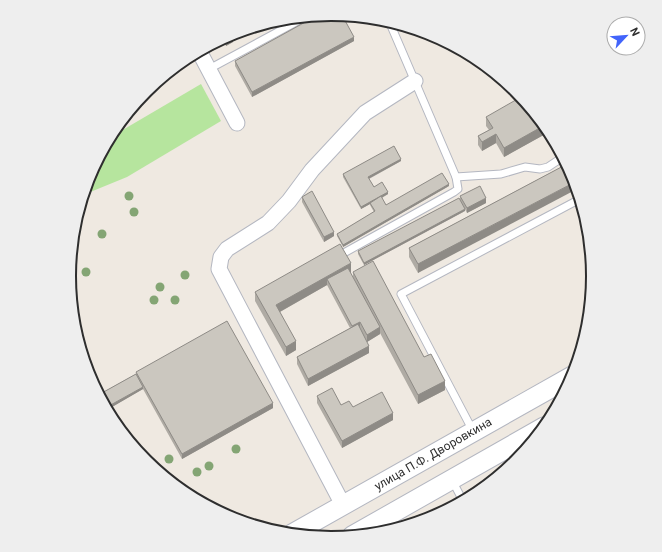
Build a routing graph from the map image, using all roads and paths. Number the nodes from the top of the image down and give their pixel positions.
1 (293, 24) edge
2 (393, 29) edge
3 (202, 56) edge
4 (209, 70) junction
5 (414, 81) junction
6 (237, 123) dead end
7 (558, 160) edge
8 (456, 177) junction
9 (574, 202) edge
10 (342, 254) edge
11 (564, 381) edge
12 (474, 431) junction
13 (529, 437) edge
14 (452, 480) junction
15 (460, 496) edge
16 (343, 505) junction
17 (301, 529) edge
18 (365, 529) edge

1 - 4 lane
2 - 5 lane
3 - 4 street
4 - 6 street
5 - 8 lane
5 - 16 street
7 - 8 lane
8 - 10 lane
9 - 12 lane
11 - 12 street, улица П.Ф. Дворовкина
12 - 16 street, улица П.Ф. Дворовкина
13 - 14 street
14 - 15 lane
14 - 18 street
16 - 17 street, улица П.Ф. Дворовкина

